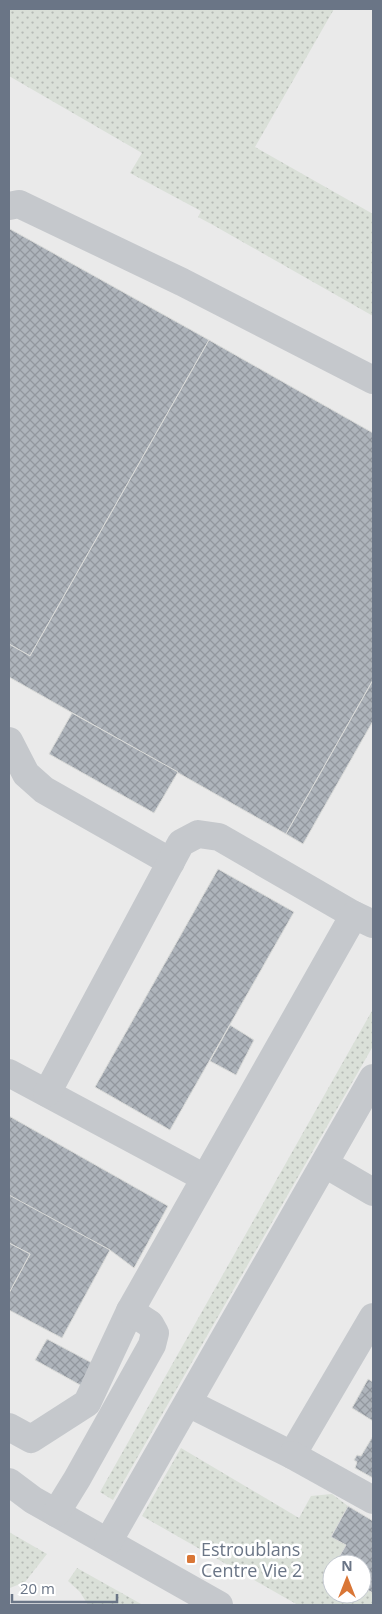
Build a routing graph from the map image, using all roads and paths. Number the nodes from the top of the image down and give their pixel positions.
1 (9, 206) edge
2 (373, 380) edge
3 (9, 741) edge
4 (171, 862) junction
5 (364, 920) edge
6 (9, 1073) edge
7 (373, 1078) edge
8 (47, 1094) junction
9 (325, 1164) junction
10 (205, 1178) junction
11 (373, 1192) edge
12 (130, 1311) junction
13 (373, 1317) edge
14 (188, 1403) junction
15 (9, 1427) edge
16 (292, 1455) junction
17 (9, 1482) edge
18 (21, 1496) edge
19 (373, 1500) edge
20 (56, 1513) junction
21 (108, 1542) junction
22 (219, 1605) edge

1 - 2 street
3 - 4 street
4 - 5 street
4 - 8 street
5 - 10 street
6 - 8 street
7 - 9 street
8 - 10 street
9 - 11 street
9 - 14 street
10 - 12 street
12 - 15 street
12 - 20 street
13 - 16 street
14 - 16 street
14 - 21 street
16 - 19 street
17 - 18 street
18 - 20 street
20 - 21 street
21 - 22 street

